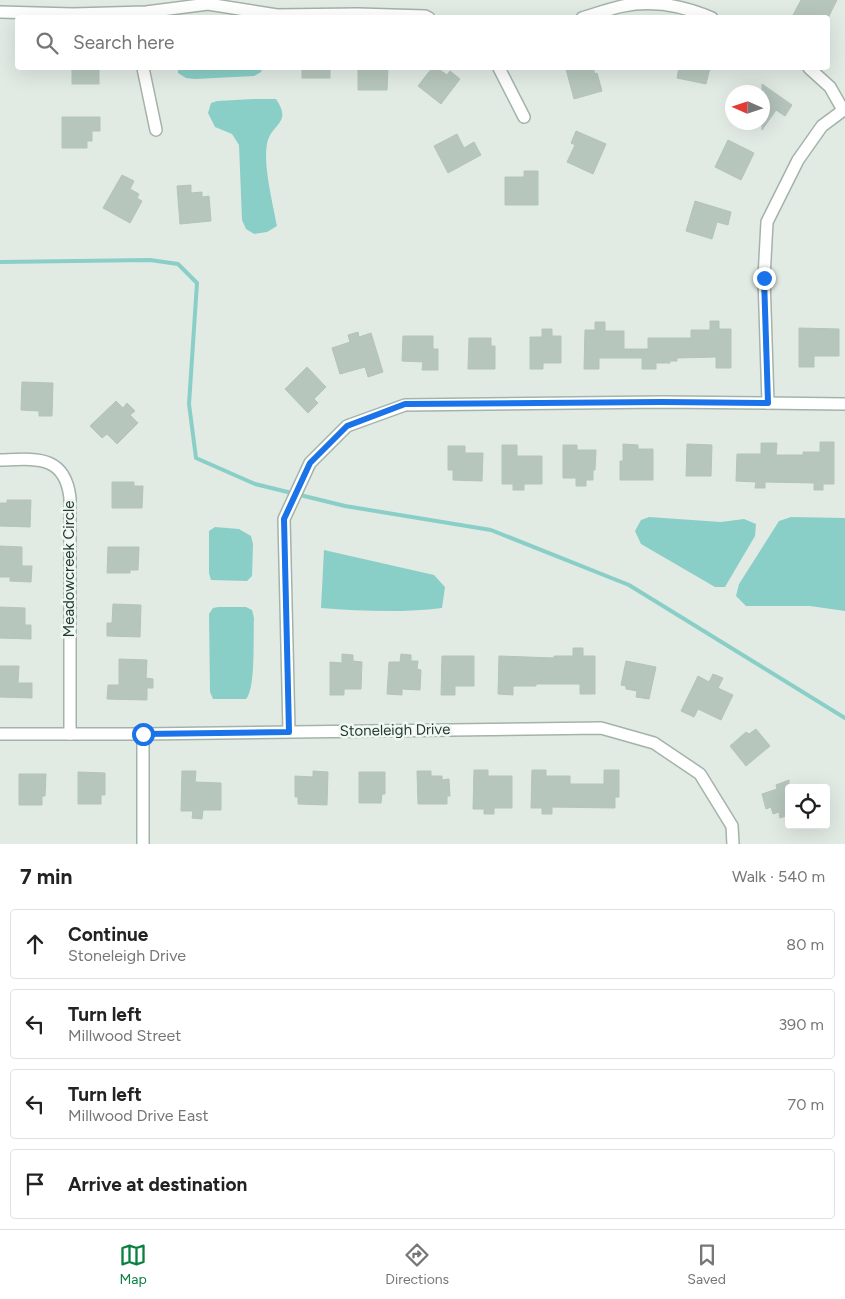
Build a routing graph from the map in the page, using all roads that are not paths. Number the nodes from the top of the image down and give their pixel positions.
1 (0, 12) edge
2 (146, 15) edge
3 (277, 15) edge
4 (277, 15) edge
5 (392, 15) edge
6 (592, 15) edge
7 (705, 15) edge
8 (143, 70) edge
9 (500, 70) edge
10 (811, 70) edge
11 (844, 109) edge
12 (524, 117) dead end
13 (156, 130) dead end
14 (768, 403) junction
15 (845, 404) edge
16 (0, 460) edge
17 (289, 732) junction
18 (0, 734) edge
19 (70, 734) junction
20 (143, 734) junction
21 (143, 844) edge
22 (733, 844) edge

1 - 2 street
2 - 3 street
4 - 5 street
6 - 7 street
8 - 13 street
9 - 12 street
10 - 11 street
11 - 14 street
14 - 15 street
14 - 17 street
16 - 19 street, Meadowcreek Circle
17 - 20 street, Stoneleigh Drive
17 - 22 street, Stoneleigh Drive
18 - 19 street, Stoneleigh Drive
19 - 20 street, Stoneleigh Drive
20 - 21 street

